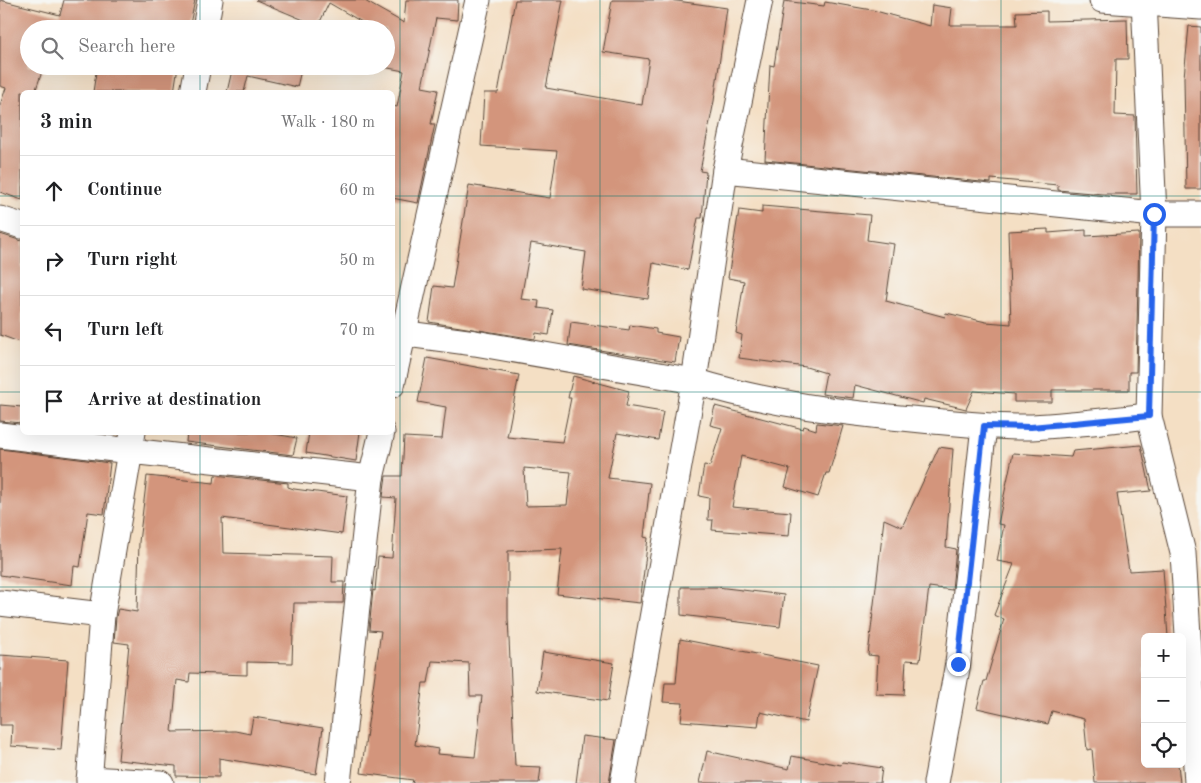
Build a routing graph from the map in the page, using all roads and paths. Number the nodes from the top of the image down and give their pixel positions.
1 (210, 0) edge
2 (478, 0) edge
3 (760, 0) edge
4 (1102, 0) edge
5 (1144, 1) edge
6 (1201, 7) edge
7 (207, 20) edge
8 (196, 75) edge
9 (193, 90) edge
10 (725, 170) junction
11 (1154, 214) junction
12 (1201, 214) edge
13 (0, 220) edge
14 (20, 225) edge
15 (398, 333) edge
16 (395, 359) edge
17 (694, 380) junction
18 (1149, 416) junction
19 (984, 426) junction
20 (0, 435) edge
21 (381, 435) edge
22 (132, 442) edge
23 (371, 478) junction
24 (1192, 552) edge
25 (0, 603) edge
26 (102, 615) junction
27 (89, 781) edge
28 (161, 783) edge
29 (338, 783) edge
30 (623, 783) edge
31 (936, 783) edge
32 (1197, 783) edge

1 - 7 street
2 - 15 street
3 - 10 street
4 - 5 street
5 - 6 street
5 - 11 street
8 - 9 street
10 - 11 street
10 - 17 street
11 - 12 street
11 - 18 street
13 - 14 street
15 - 16 street
15 - 17 street
17 - 19 street
17 - 30 street
18 - 19 street
18 - 24 street
19 - 31 street
20 - 22 street
21 - 23 street
22 - 23 street
22 - 26 street
23 - 29 street
24 - 32 street
25 - 26 street
26 - 27 street
27 - 28 street

